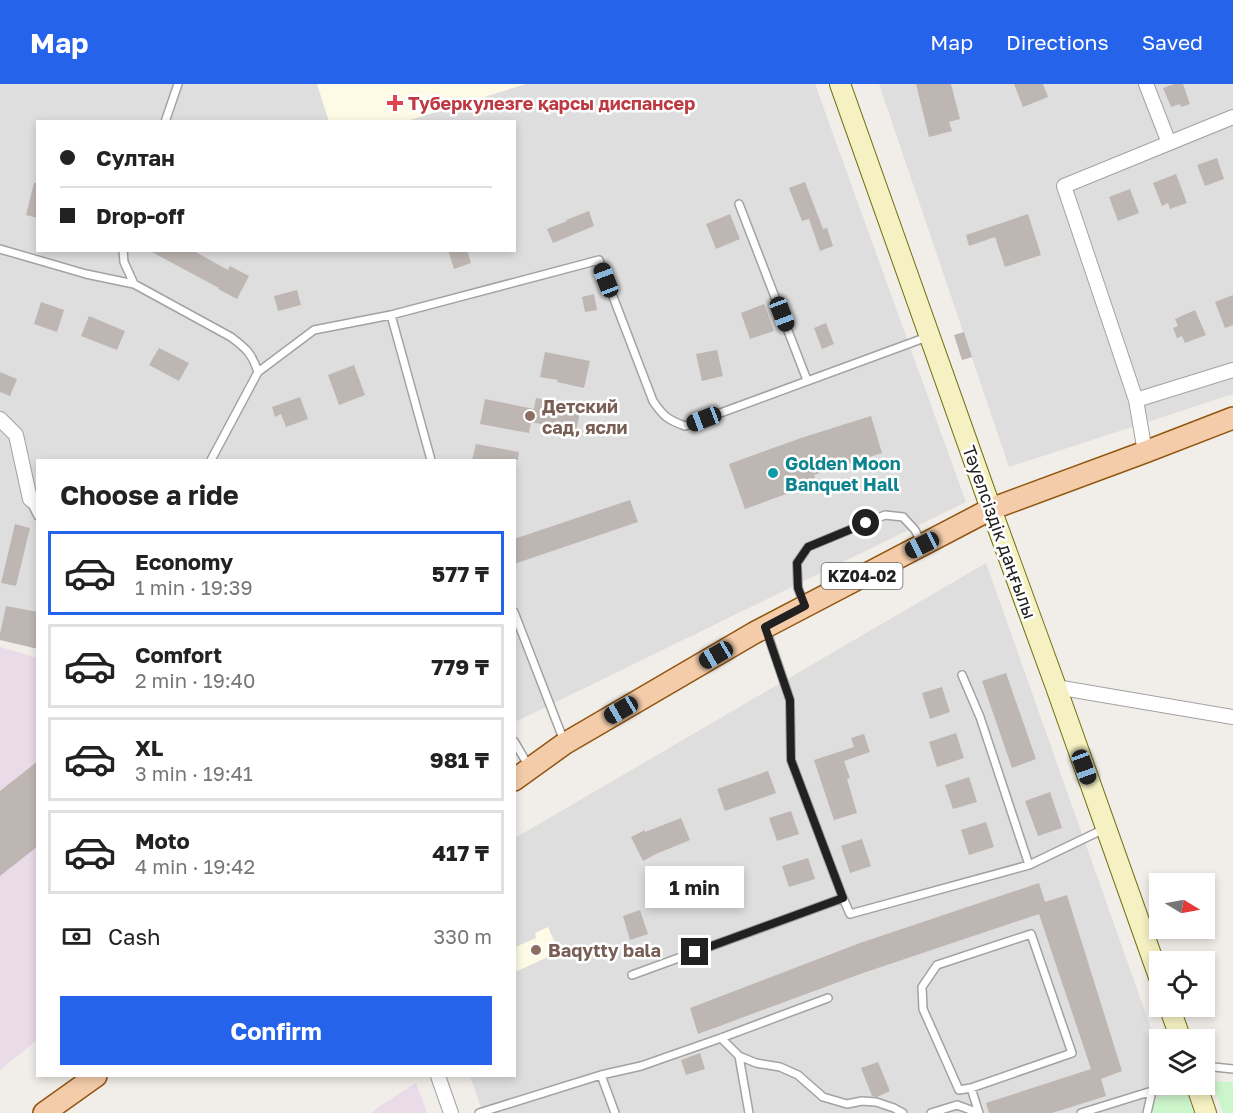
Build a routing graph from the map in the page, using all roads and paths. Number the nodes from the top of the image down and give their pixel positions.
1 (178, 84) edge
2 (840, 84) edge
3 (1146, 84) edge
4 (1233, 117) edge
5 (166, 120) edge
6 (1169, 142) junction
7 (739, 204) dead end
8 (0, 249) edge
9 (123, 252) edge
10 (134, 284) junction
11 (391, 315) junction
12 (930, 336) junction
13 (1233, 370) edge
14 (258, 372) junction
15 (807, 380) junction
16 (1136, 400) junction
17 (1233, 418) edge
18 (0, 419) edge
19 (1145, 452) junction
20 (212, 459) edge
21 (431, 459) edge
22 (34, 502) edge
23 (991, 509) junction
24 (922, 545) junction
25 (805, 606) junction
26 (516, 617) edge
27 (765, 627) junction
28 (962, 675) dead end
29 (1056, 687) junction
30 (1233, 717) edge
31 (564, 744) junction
32 (516, 750) edge
33 (522, 775) edge
34 (1106, 828) junction
35 (1029, 865) junction
36 (843, 898) junction
37 (1150, 951) edge
38 (632, 975) dead end
39 (828, 998) dead end
40 (721, 1038) junction
41 (739, 1056) junction
42 (1215, 1067) edge
43 (1233, 1069) edge
44 (601, 1075) junction
45 (95, 1077) edge
46 (438, 1077) edge
47 (971, 1088) junction
48 (1149, 1092) edge
49 (1151, 1095) edge
50 (1200, 1095) edge
51 (44, 1113) edge
52 (451, 1113) edge
53 (479, 1113) edge
54 (615, 1113) edge
55 (749, 1113) edge
56 (903, 1113) edge
57 (931, 1113) edge
58 (979, 1113) edge
59 (1081, 1113) edge
60 (1147, 1113) edge
61 (1206, 1113) edge

1 - 5 lane
2 - 12 street, Тәуелсіздік даңғылы
3 - 6 street
4 - 6 street
6 - 16 street
7 - 15 lane
8 - 10 lane
9 - 10 lane
10 - 14 lane
11 - 14 lane
11 - 15 lane
11 - 21 lane
12 - 15 lane
12 - 23 street, Тәуелсіздік даңғылы
13 - 16 street
14 - 20 lane
16 - 19 street
17 - 19 main road, KZ04-02
18 - 22 street
19 - 23 main road, KZ04-02
23 - 24 main road, KZ04-02
23 - 29 street, Тәуелсіздік даңғылы
24 - 25 main road, KZ04-02
24 - 25 lane
25 - 27 main road, KZ04-02
26 - 31 lane
27 - 31 main road, KZ04-02
27 - 36 lane
28 - 35 lane
29 - 30 street
29 - 34 street, Тәуелсіздік даңғылы
31 - 33 main road, KZ04-02
32 - 33 lane
34 - 35 lane
34 - 37 street, Тәуелсіздік даңғылы
35 - 36 lane
36 - 38 lane
39 - 40 lane
40 - 41 lane
40 - 44 lane
41 - 55 lane
41 - 56 lane
42 - 43 lane
44 - 53 lane
44 - 54 lane
45 - 51 main road
46 - 52 street
47 - 47 lane
47 - 58 lane
48 - 59 lane
49 - 60 lane
50 - 61 street
57 - 58 lane

